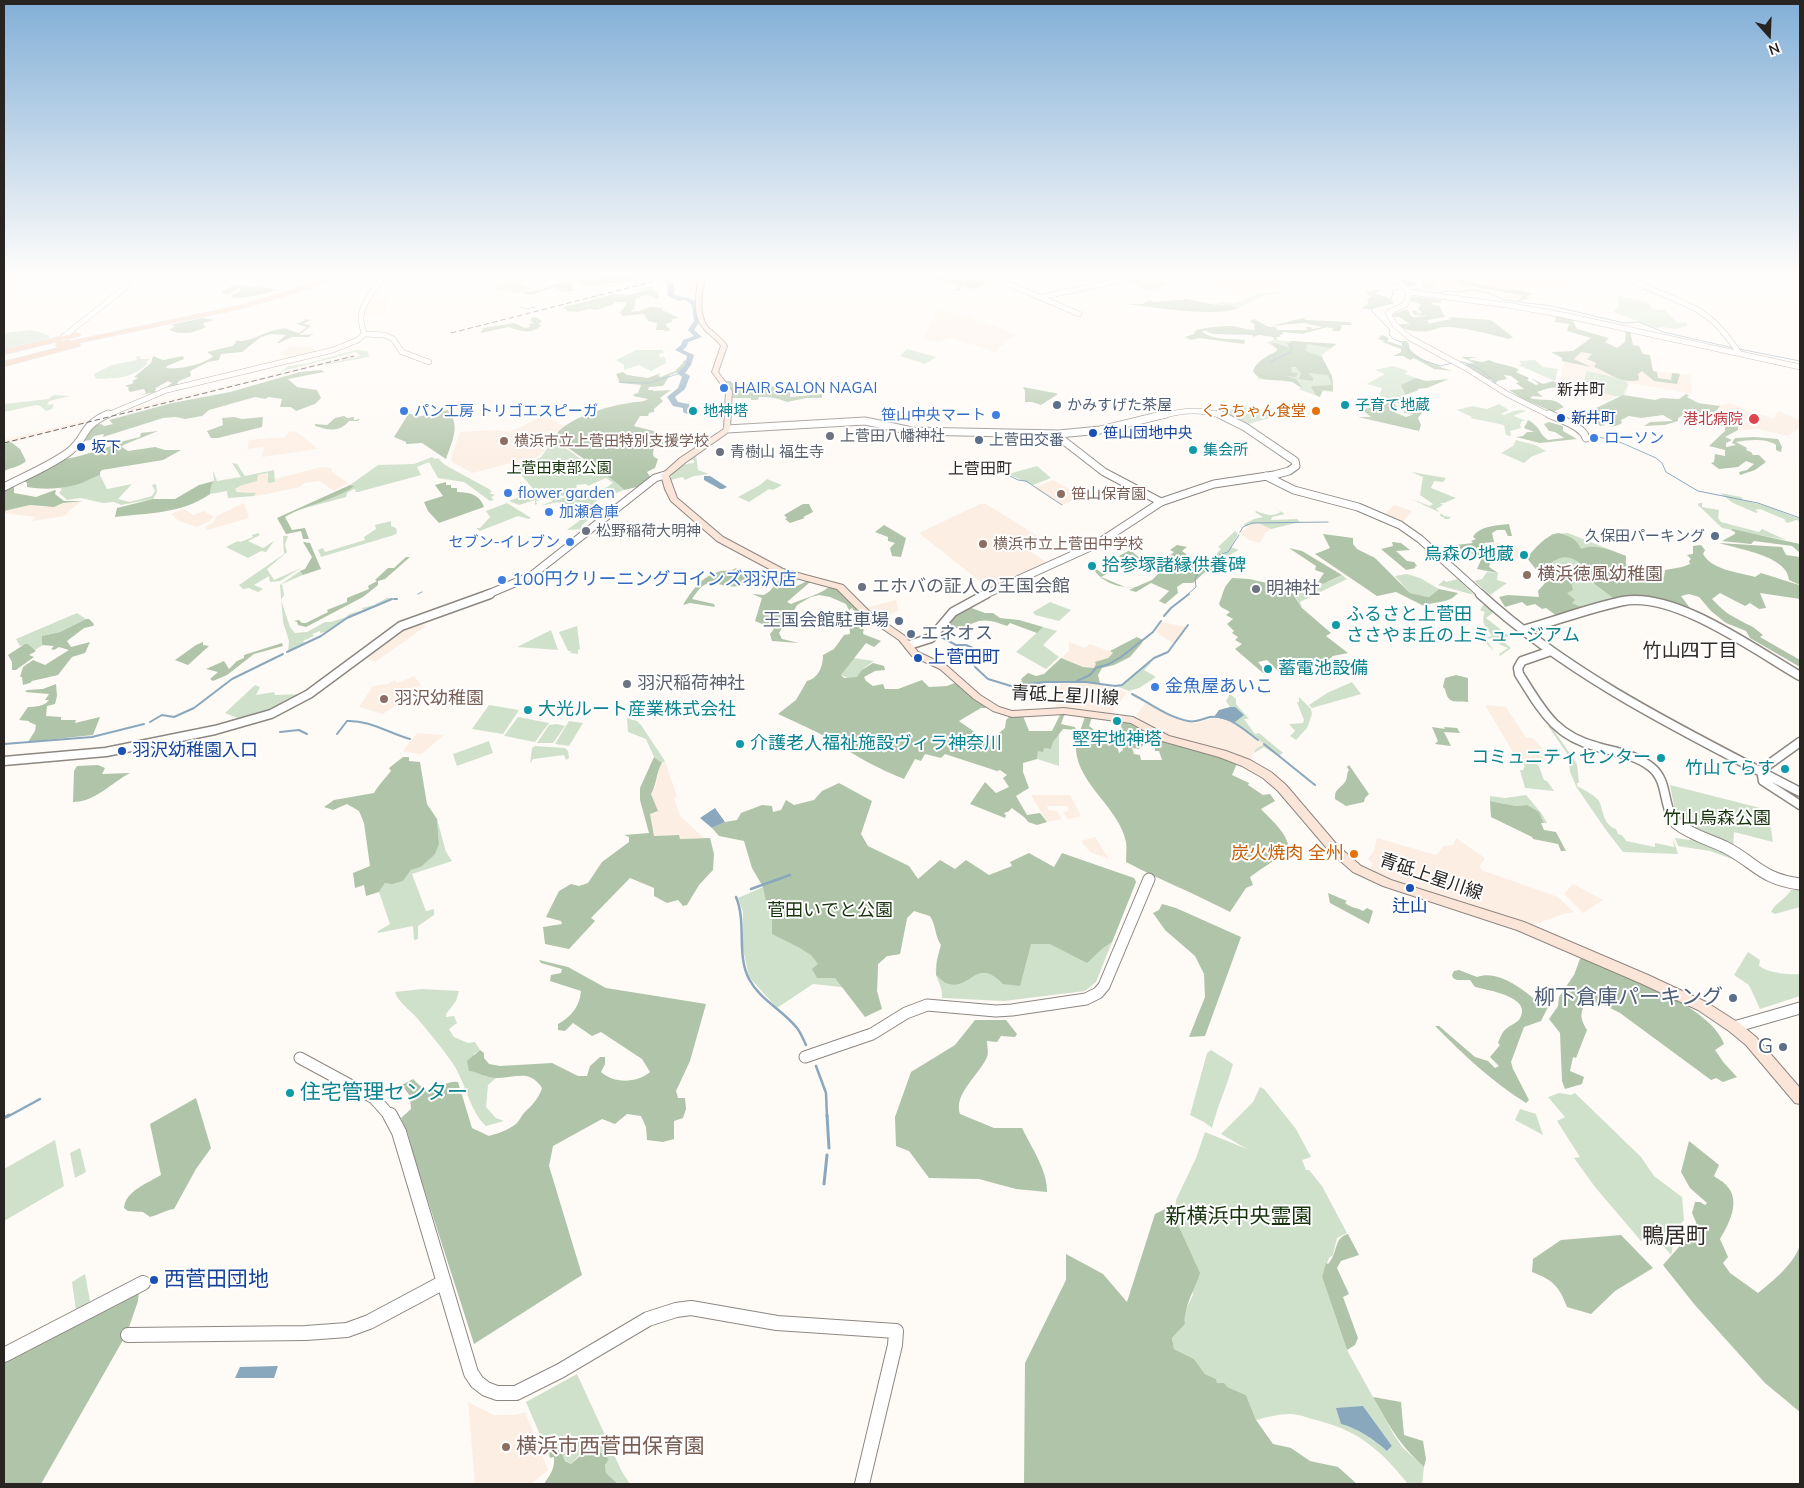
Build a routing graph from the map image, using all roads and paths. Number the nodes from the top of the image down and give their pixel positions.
1 (53, 343) edge
2 (350, 343) edge
3 (394, 343) edge
4 (722, 343) edge
5 (1421, 343) edge
6 (1692, 343) edge
7 (1733, 343) edge
8 (68, 344) edge
9 (1738, 353) junction
10 (4, 355) edge
11 (429, 362) dead end
12 (4, 364) edge
13 (1800, 367) edge
14 (727, 429) junction
15 (1055, 434) junction
16 (1586, 438) dead end
17 (666, 475) junction
18 (1266, 476) junction
19 (4, 487) edge
20 (1160, 502) junction
21 (1523, 630) junction
22 (908, 645) junction
23 (1551, 651) junction
24 (1800, 676) edge
25 (1800, 742) edge
26 (4, 760) edge
27 (1760, 770) junction
28 (1800, 792) edge
29 (1800, 805) edge
30 (1149, 879) dead end
31 (1800, 884) edge
32 (1800, 1008) edge
33 (1734, 1027) junction
34 (805, 1057) dead end
35 (300, 1058) dead end
36 (1800, 1098) edge
37 (444, 1282) junction
38 (143, 1283) dead end
39 (128, 1336) dead end
40 (4, 1355) edge
41 (862, 1484) edge

1 - 10 main road
2 - 19 street
3 - 11 street
4 - 14 main road
5 - 16 street
6 - 9 street
7 - 9 street
8 - 12 main road
9 - 13 street
14 - 15 street
14 - 17 main road
15 - 18 street
15 - 20 street
17 - 22 main road, 青砥上星川線
17 - 26 street
18 - 20 street
18 - 21 street
20 - 22 street
21 - 23 street
21 - 24 street
22 - 33 main road, 青砥上星川線
23 - 27 street
23 - 31 street
25 - 27 street
27 - 28 street
27 - 29 street
30 - 34 street
32 - 33 street
33 - 36 main road, 青砥上星川線
35 - 37 street
37 - 39 street
37 - 41 street
38 - 40 street

